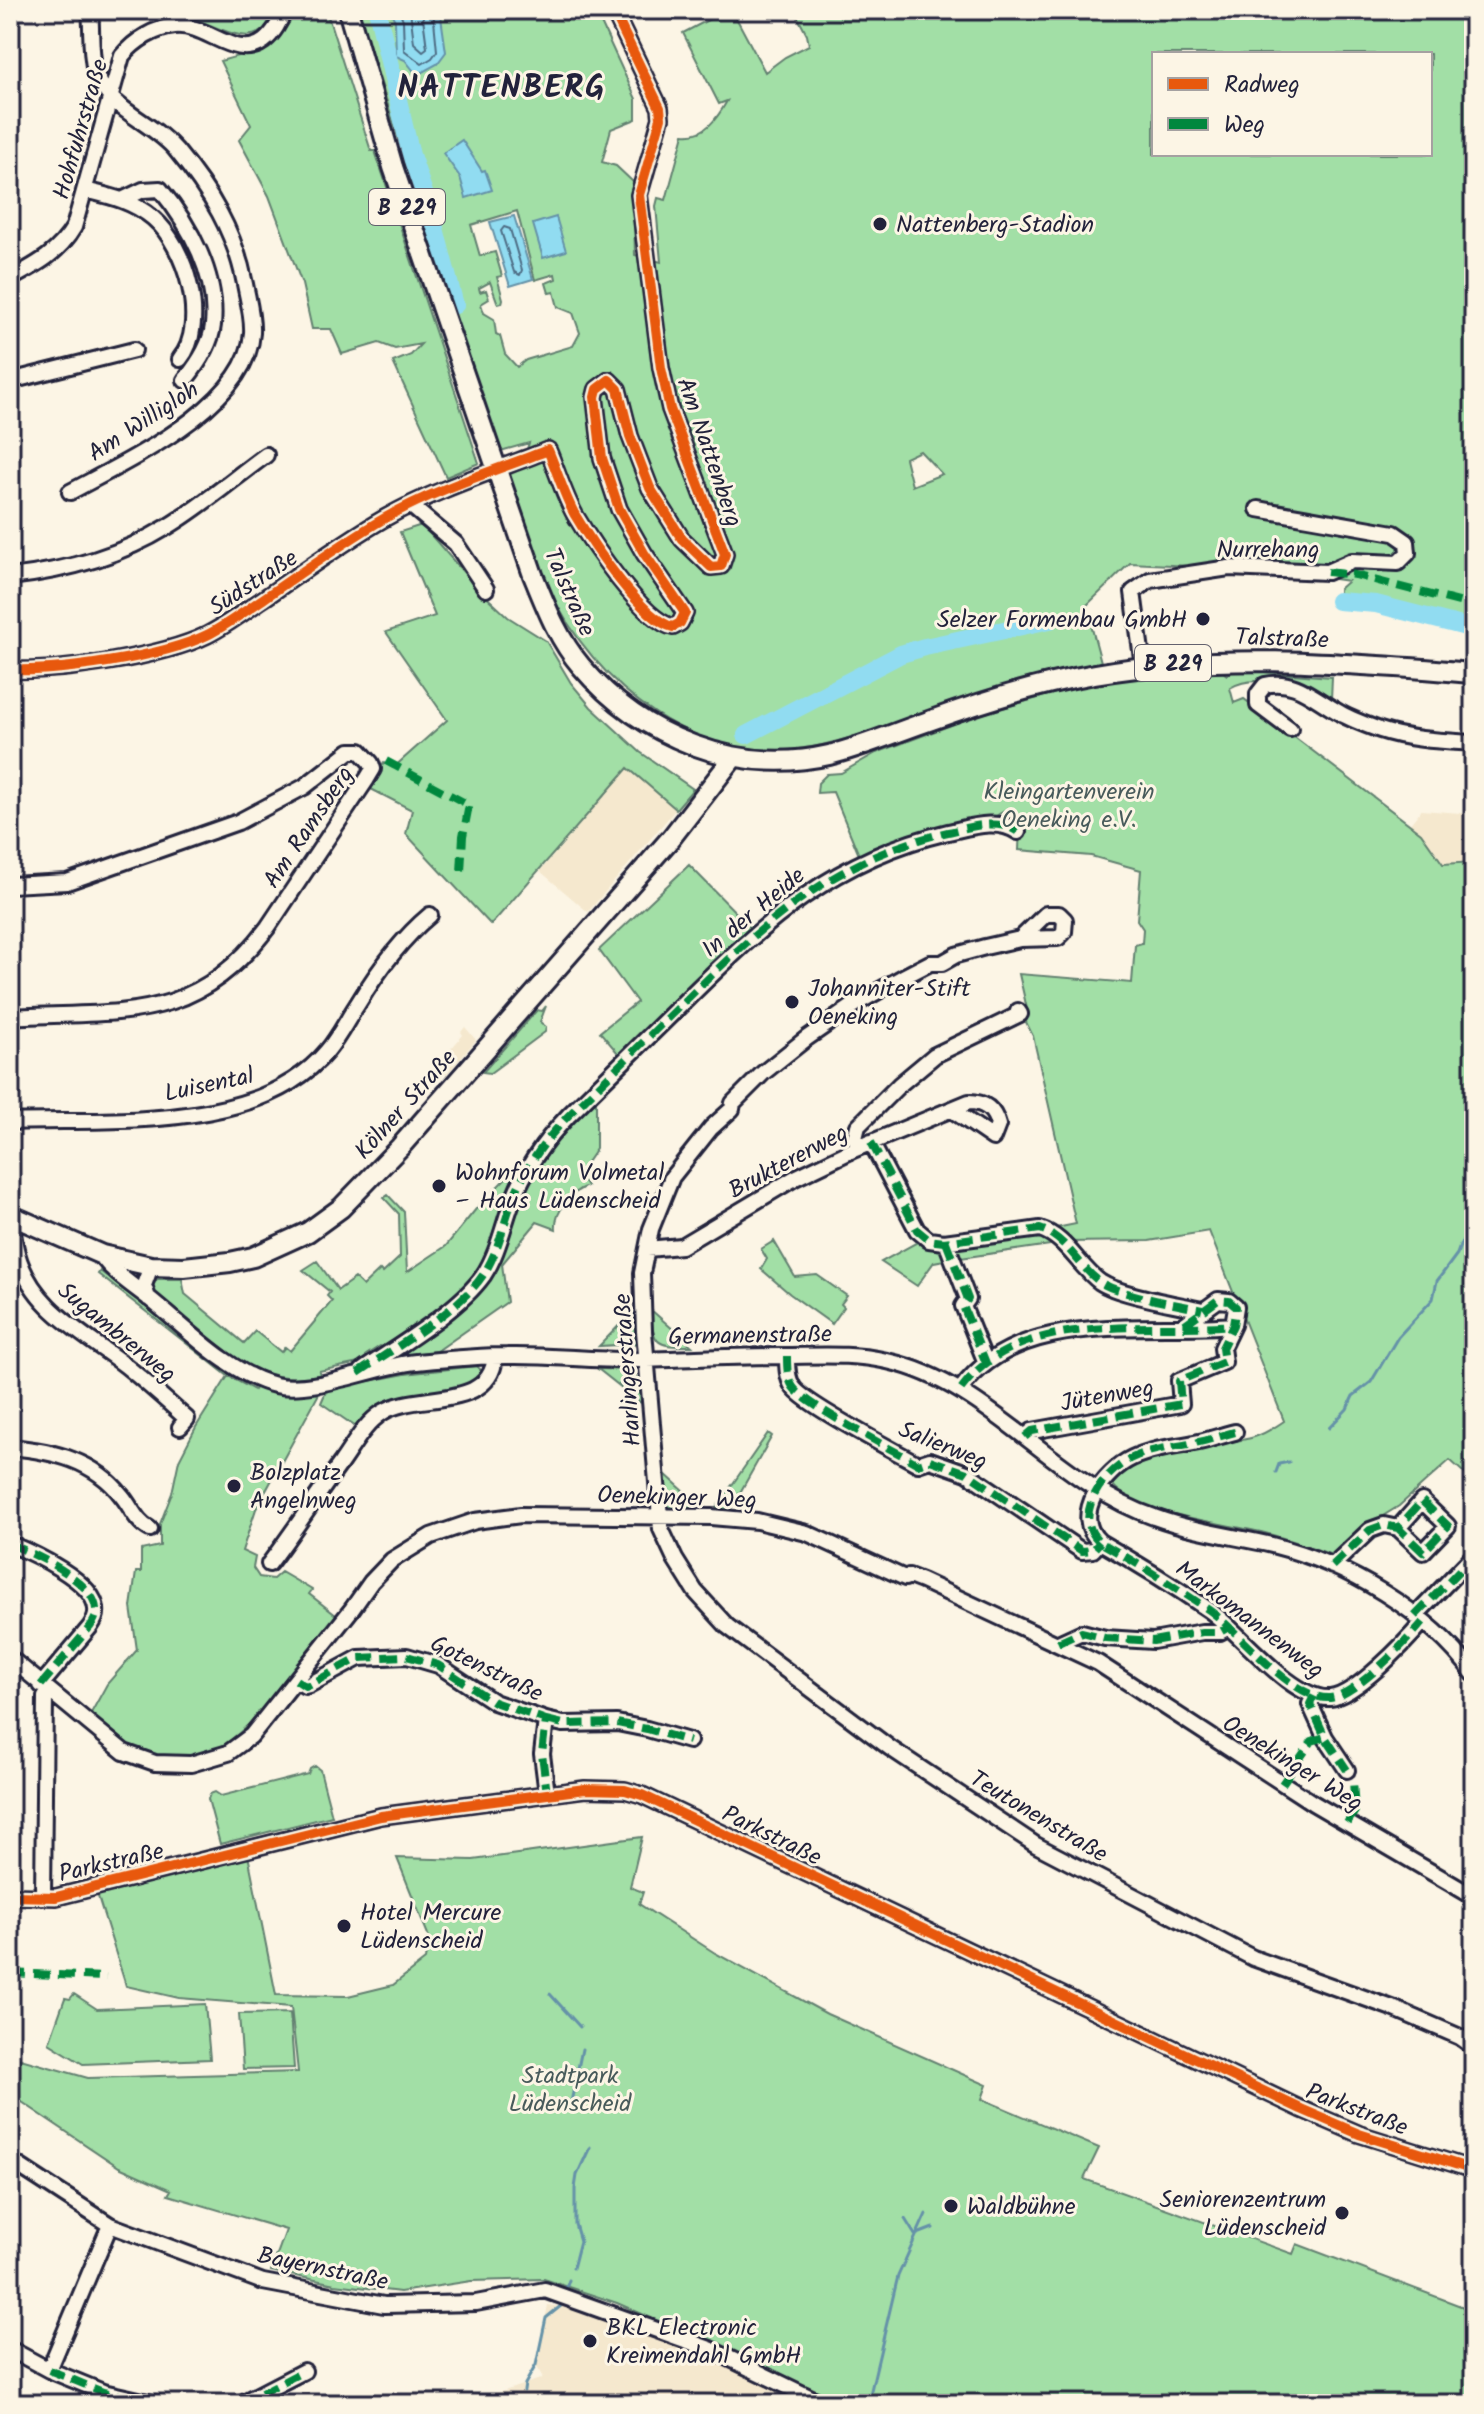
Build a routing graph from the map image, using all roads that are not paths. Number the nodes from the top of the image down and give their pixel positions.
1 (90, 10) edge
2 (284, 10) edge
3 (348, 10) edge
4 (613, 10) edge
5 (110, 99) junction
6 (85, 190) junction
7 (124, 199) junction
8 (10, 279) edge
9 (134, 350) dead end
10 (180, 359) dead end
11 (185, 380) dead end
12 (10, 381) edge
13 (266, 455) dead end
14 (498, 469) junction
15 (70, 492) dead end
16 (410, 505) junction
17 (1258, 509) dead end
18 (10, 577) edge
19 (486, 589) dead end
20 (1143, 666) junction
21 (10, 670) edge
22 (1474, 673) edge
23 (1290, 729) dead end
24 (1474, 743) edge
25 (733, 758) junction
26 (1018, 832) dead end
27 (10, 885) edge
28 (430, 915) dead end
29 (1020, 939) dead end
30 (1018, 1011) dead end
31 (10, 1017) edge
32 (952, 1110) dead end
33 (10, 1122) edge
34 (865, 1145) junction
35 (13, 1216) edge
36 (946, 1242) junction
37 (647, 1249) junction
38 (100, 1254) junction
39 (142, 1265) junction
40 (132, 1287) junction
41 (148, 1298) junction
42 (1202, 1310) junction
43 (1233, 1325) junction
44 (1181, 1327) junction
45 (787, 1356) junction
46 (495, 1357) junction
47 (646, 1359) junction
48 (986, 1363) junction
49 (358, 1373) junction
50 (961, 1389) junction
51 (180, 1427) dead end
52 (1235, 1432) dead end
53 (1025, 1437) junction
54 (10, 1447) edge
55 (1097, 1491) junction
56 (661, 1518) junction
57 (1398, 1528) dead end
58 (150, 1529) dead end
59 (1100, 1542) junction
60 (10, 1544) edge
61 (1474, 1555) edge
62 (269, 1564) dead end
63 (1332, 1566) junction
64 (1419, 1619) junction
65 (1229, 1627) junction
66 (1058, 1643) junction
67 (10, 1658) edge
68 (1474, 1674) edge
69 (296, 1680) junction
70 (45, 1688) junction
71 (1314, 1696) junction
72 (546, 1720) junction
73 (689, 1741) dead end
74 (1347, 1770) dead end
75 (547, 1794) junction
76 (10, 1896) edge
77 (43, 1897) junction
78 (1474, 1897) edge
79 (1474, 2047) edge
80 (10, 2160) edge
81 (1474, 2170) edge
82 (110, 2225) junction
83 (10, 2349) edge
84 (49, 2370) junction
85 (304, 2371) dead end
86 (157, 2404) edge
87 (240, 2404) edge
88 (824, 2404) edge

1 - 5 street
2 - 5 street, Hohfuhrstraße
3 - 14 main road, Talstraße / B 229
4 - 14 street, Am Nattenberg
5 - 6 street, Hohfuhrstraße
5 - 15 street, Am Willigloh
6 - 7 street
6 - 8 street, Hohfuhrstraße
7 - 10 street
7 - 11 street, Am Willigloh
9 - 12 street
13 - 18 street
14 - 16 street, Südstraße
14 - 25 main road, Talstraße / B 229
16 - 19 street
16 - 21 street, Südstraße
17 - 20 street, Nurrehang
20 - 22 main road, Talstraße / B 229
20 - 25 main road, Talstraße / B 229
23 - 24 street
25 - 39 main road, Kölner Straße
26 - 49 street, In der Heide
27 - 31 street, Am Ramsberg
28 - 33 street, Luisental
29 - 37 street, Harlingerstraße
30 - 34 street
32 - 34 street, Bruktererweg
34 - 36 street
34 - 37 street, Bruktererweg
35 - 38 main road, Kölner Straße
35 - 51 street, Sugambrerweg
36 - 42 street
36 - 48 street
37 - 47 street, Harlingerstraße
38 - 39 main road, Kölner Straße
38 - 40 street, Germanenstraße
39 - 40 street
39 - 41 street
40 - 41 street, Germanenstraße
41 - 49 street, Germanenstraße
42 - 43 street
42 - 44 street
43 - 44 street
43 - 53 street, Jütenweg
44 - 48 street
45 - 47 street, Germanenstraße
45 - 50 street, Germanenstraße
45 - 59 street, Salierweg
46 - 47 street, Germanenstraße
46 - 49 street, Germanenstraße
46 - 62 street
47 - 56 street, Harlingerstraße
48 - 50 street
50 - 53 street, Germanenstraße
52 - 55 street
53 - 55 street, Germanenstraße
54 - 58 street
55 - 59 street
55 - 63 street, Germanenstraße
56 - 66 street, Oenekinger Weg
56 - 69 street, Oenekinger Weg
56 - 79 street, Teutonenstraße
57 - 63 street
59 - 65 street, Markomannenweg
60 - 70 street
61 - 64 street
63 - 64 street, Germanenstraße
64 - 68 street, Germanenstraße
64 - 71 street, Markomannenweg
65 - 66 street
65 - 71 street, Markomannenweg
66 - 78 street, Oenekinger Weg
67 - 70 street, Oenekinger Weg
69 - 70 street, Oenekinger Weg
69 - 72 street, Gotenstraße
70 - 77 street
71 - 74 street
72 - 73 street
72 - 75 street, Gotenstraße
75 - 77 street, Parkstraße
75 - 81 street, Parkstraße
76 - 77 street, Parkstraße
80 - 82 street, Bayernstraße
82 - 84 street
82 - 88 street, Bayernstraße
83 - 84 street
84 - 86 street
85 - 87 street

